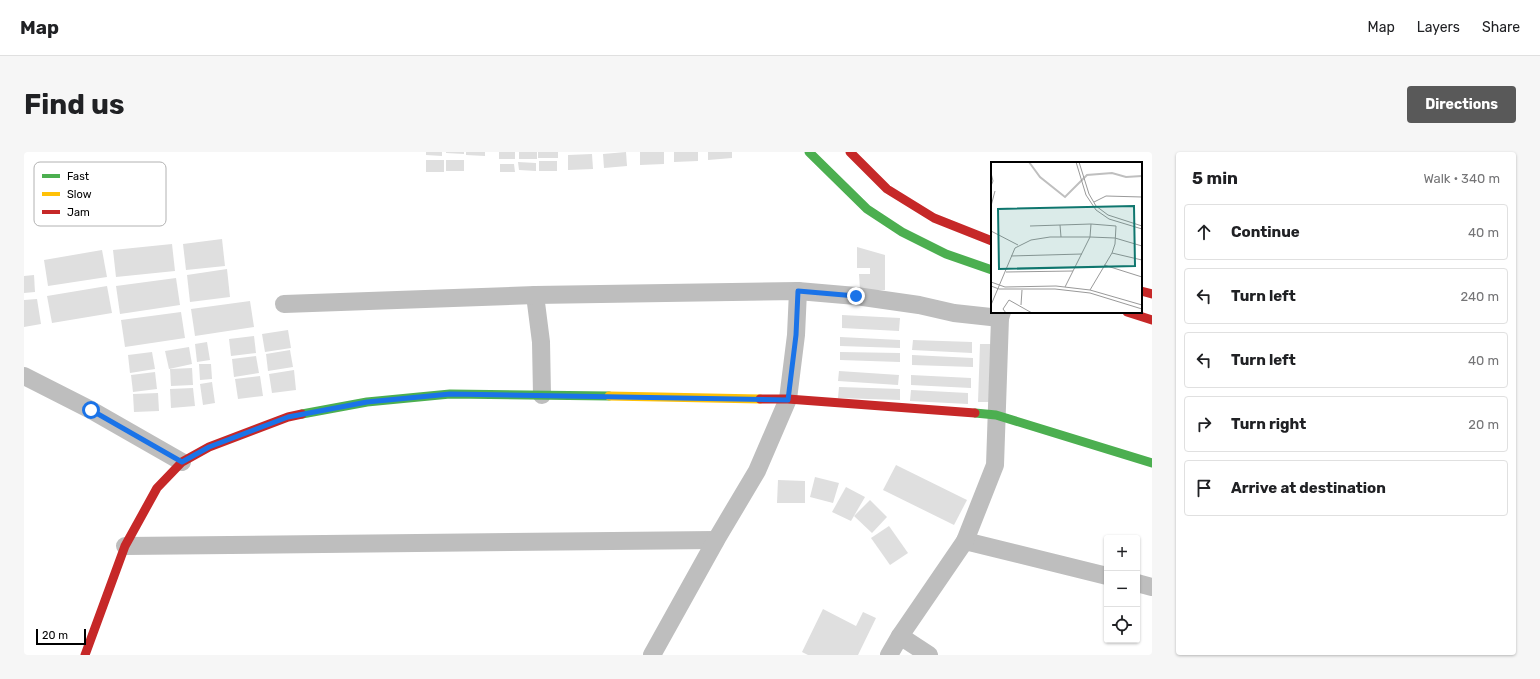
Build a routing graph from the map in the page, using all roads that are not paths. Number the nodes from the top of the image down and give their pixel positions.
1 (810, 152) edge
2 (850, 152) edge
3 (991, 241) edge
4 (991, 270) edge
5 (798, 291) junction
6 (1142, 291) edge
7 (1152, 294) edge
8 (535, 295) junction
9 (284, 304) dead end
10 (1130, 313) edge
11 (1001, 315) edge
12 (1152, 320) edge
13 (24, 376) edge
14 (542, 395) junction
15 (788, 400) junction
16 (996, 415) junction
17 (182, 462) junction
18 (1152, 463) edge
19 (716, 540) junction
20 (965, 541) junction
21 (125, 546) junction
22 (1104, 575) edge
23 (1140, 584) edge
24 (1152, 587) edge
25 (900, 636) junction
26 (85, 655) edge
27 (652, 655) edge
28 (889, 655) edge
29 (929, 655) edge

1 - 4 street
2 - 3 street
5 - 8 street
5 - 11 street
5 - 15 street
6 - 7 street
8 - 9 street
8 - 14 street
10 - 12 street
11 - 16 street
13 - 17 street
14 - 15 street
14 - 17 street
15 - 16 street
15 - 19 street
16 - 18 street
16 - 20 street
17 - 21 street
19 - 21 street
19 - 27 street
20 - 22 street
20 - 25 street
21 - 26 street
23 - 24 street
25 - 28 street
25 - 29 street

